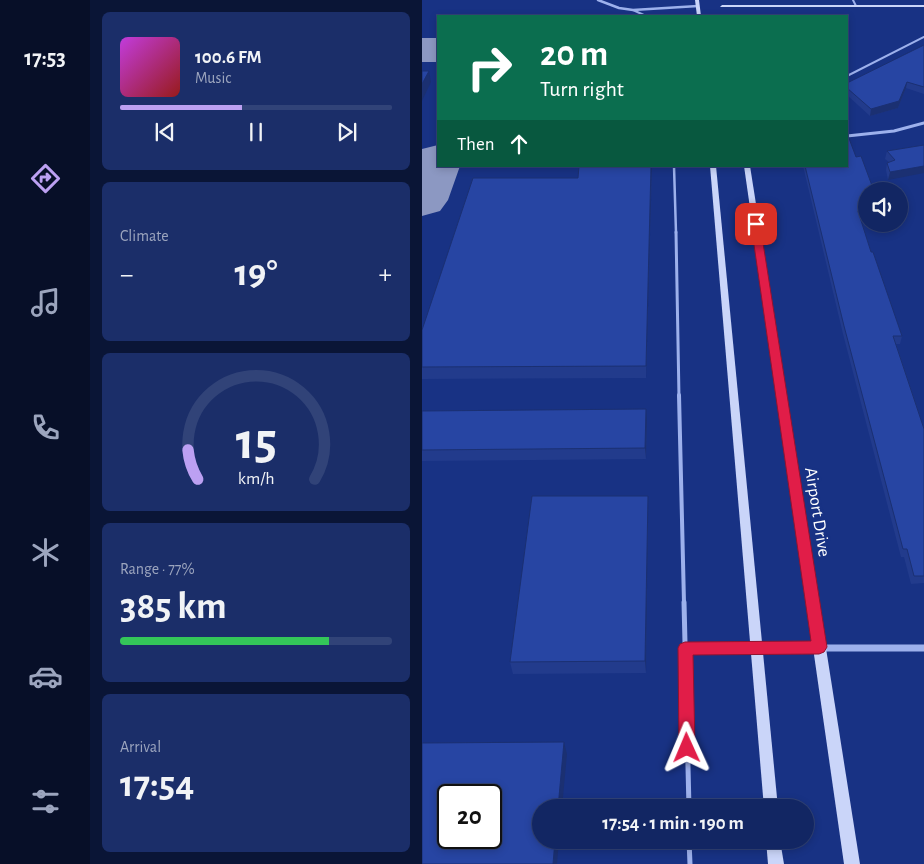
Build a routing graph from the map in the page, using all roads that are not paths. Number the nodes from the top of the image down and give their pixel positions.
1 (598, 0) edge
2 (853, 0) edge
3 (697, 3) edge
4 (722, 6) edge
5 (856, 6) junction
6 (924, 6) edge
7 (633, 10) junction
8 (644, 15) edge
9 (924, 37) edge
10 (848, 75) edge
11 (924, 123) edge
12 (848, 136) edge
13 (674, 167) edge
14 (712, 167) edge
15 (747, 167) edge
16 (819, 647) junction
17 (685, 648) junction
18 (756, 648) junction
19 (924, 648) edge
20 (688, 799) edge
21 (770, 799) edge
22 (689, 849) edge
23 (775, 849) edge
24 (690, 864) edge
25 (776, 864) edge
26 (852, 864) edge

1 - 7 street
2 - 5 lane
3 - 7 street
4 - 5 main road
5 - 6 main road
7 - 8 lane
9 - 10 lane
11 - 12 street
13 - 17 lane
14 - 18 main road
15 - 16 main road, Airport Drive
16 - 18 street
16 - 19 street
16 - 26 main road, Airport Drive
17 - 18 lane
17 - 20 lane
18 - 21 main road
22 - 24 lane
23 - 25 main road

